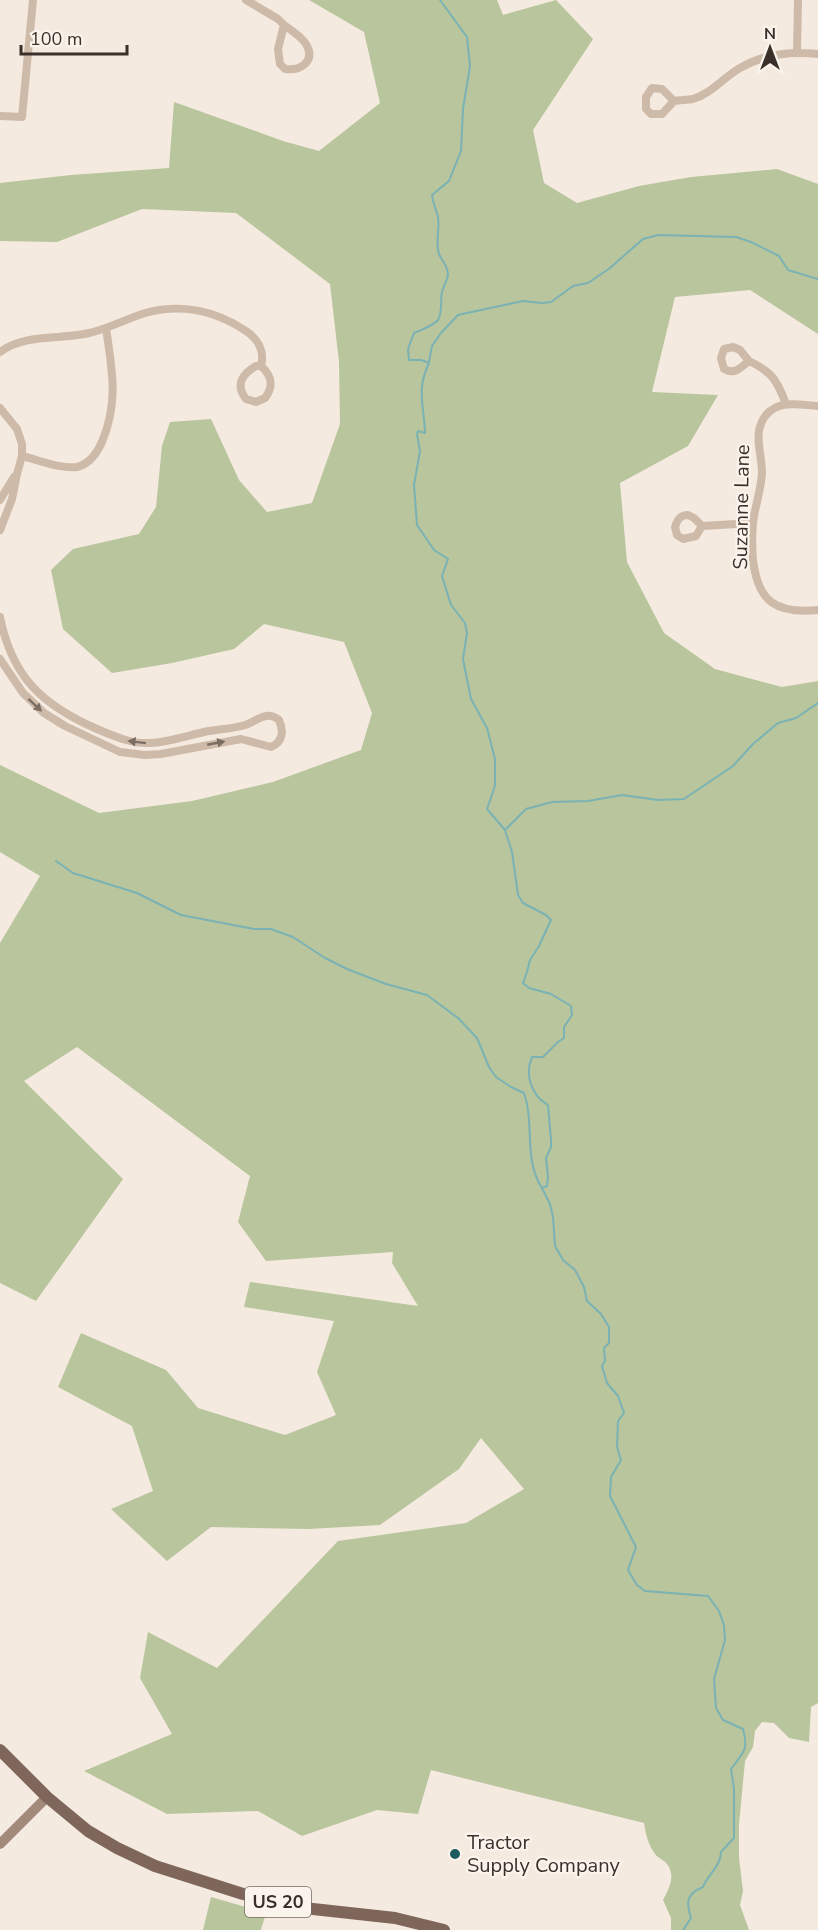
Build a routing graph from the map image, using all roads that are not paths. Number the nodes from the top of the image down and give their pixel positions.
1 (33, 0) edge
2 (246, 0) edge
3 (798, 0) edge
4 (284, 25) junction
5 (797, 51) junction
6 (818, 54) edge
7 (674, 101) dead end
8 (0, 116) edge
9 (106, 328) junction
10 (0, 352) edge
11 (749, 361) dead end
12 (261, 366) junction
13 (786, 404) junction
14 (818, 406) edge
15 (0, 408) edge
16 (22, 456) junction
17 (16, 474) junction
18 (0, 500) edge
19 (753, 523) junction
20 (702, 526) dead end
21 (0, 530) edge
22 (818, 610) edge
23 (0, 617) edge
24 (13, 660) junction
25 (1, 661) edge
26 (87, 724) junction
27 (81, 733) junction
28 (170, 740) junction
29 (173, 752) junction
30 (0, 1750) edge
31 (47, 1797) junction
32 (0, 1844) edge
33 (444, 1930) edge

1 - 8 street
2 - 4 street
3 - 5 street
4 - 4 street
5 - 6 street
5 - 7 street
9 - 10 street
9 - 12 street
9 - 16 street
11 - 13 street
12 - 12 street
13 - 14 street
13 - 19 street, Suzanne Lane
15 - 16 street
16 - 17 street
17 - 18 street
17 - 21 street
19 - 20 street
19 - 22 street, Suzanne Lane
23 - 24 street
24 - 25 street
24 - 26 street
25 -> 27 street
26 - 27 street
28 -> 26 street
27 - 29 street
28 - 29 street
29 -> 28 street
30 - 31 main road, US 20
31 - 32 main road
31 - 33 main road, US 20

